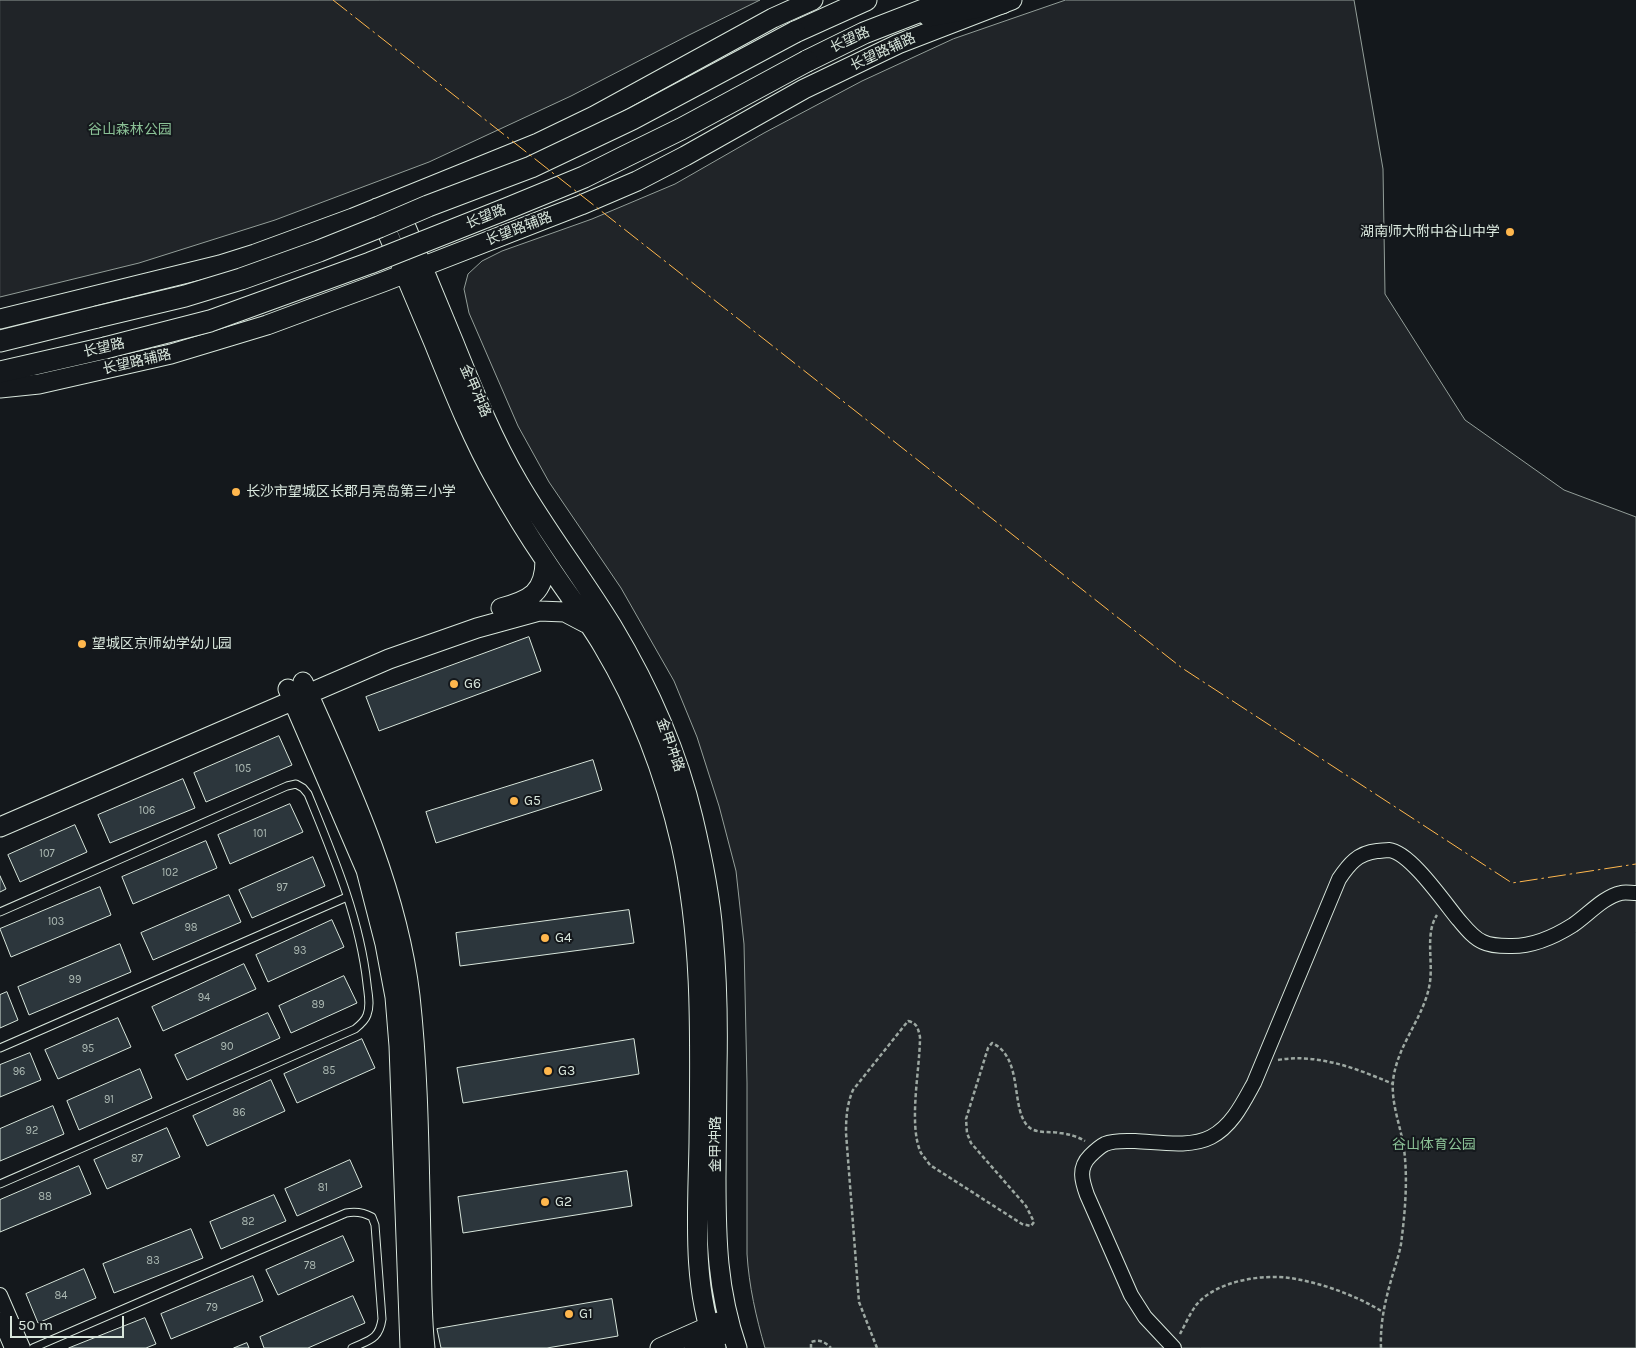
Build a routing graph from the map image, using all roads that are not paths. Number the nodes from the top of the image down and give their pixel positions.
1 (813, 0) edge
2 (866, 0) edge
3 (949, 0) edge
4 (1007, 2) edge
5 (885, 24) junction
6 (395, 201) junction
7 (377, 208) junction
8 (458, 253) junction
9 (422, 266) junction
10 (405, 273) junction
11 (366, 288) junction
12 (441, 310) junction
13 (423, 317) junction
14 (0, 319) edge
15 (0, 341) edge
16 (0, 372) edge
17 (0, 388) edge
18 (545, 560) junction
19 (589, 625) junction
20 (298, 691) junction
21 (0, 813) edge
22 (0, 827) edge
23 (1636, 893) edge
24 (347, 897) junction
25 (0, 912) edge
26 (0, 1048) edge
27 (0, 1184) edge
28 (0, 1295) edge
29 (0, 1320) edge
30 (732, 1332) edge
31 (712, 1338) edge
32 (1173, 1347) edge
33 (12, 1348) edge
34 (23, 1348) edge
35 (33, 1348) edge
36 (352, 1348) edge
37 (410, 1348) edge
38 (425, 1348) edge
39 (660, 1348) edge
40 (694, 1348) edge

1 - 6 street
2 - 15 main road, bridge
3 - 5 main road, 长望路
4 - 5 main road
4 - 8 street, 长望路辅路
5 - 16 main road, 长望路, bridge
6 - 7 street
6 - 9 street, 金甲冲路
7 - 10 street, 金甲冲路
7 - 14 street
8 - 9 street, 长望路辅路
8 - 12 street
9 - 10 street, 长望路辅路
9 - 12 street, 金甲冲路
10 - 11 street, 长望路辅路
10 - 13 street, 金甲冲路
11 - 13 street
11 - 17 street, 长望路辅路
12 - 30 street, 金甲冲路
13 - 18 street, 金甲冲路
18 - 19 street, 金甲冲路
18 - 20 street
19 - 20 street
19 - 31 street, 金甲冲路
20 - 21 street
20 - 22 street
20 - 37 street
20 - 38 street
23 - 32 street
24 - 25 lane
24 - 26 lane
24 - 27 lane
28 - 34 street
29 - 33 street
30 - 31 street
31 - 39 street
31 - 40 street
35 - 36 lane

